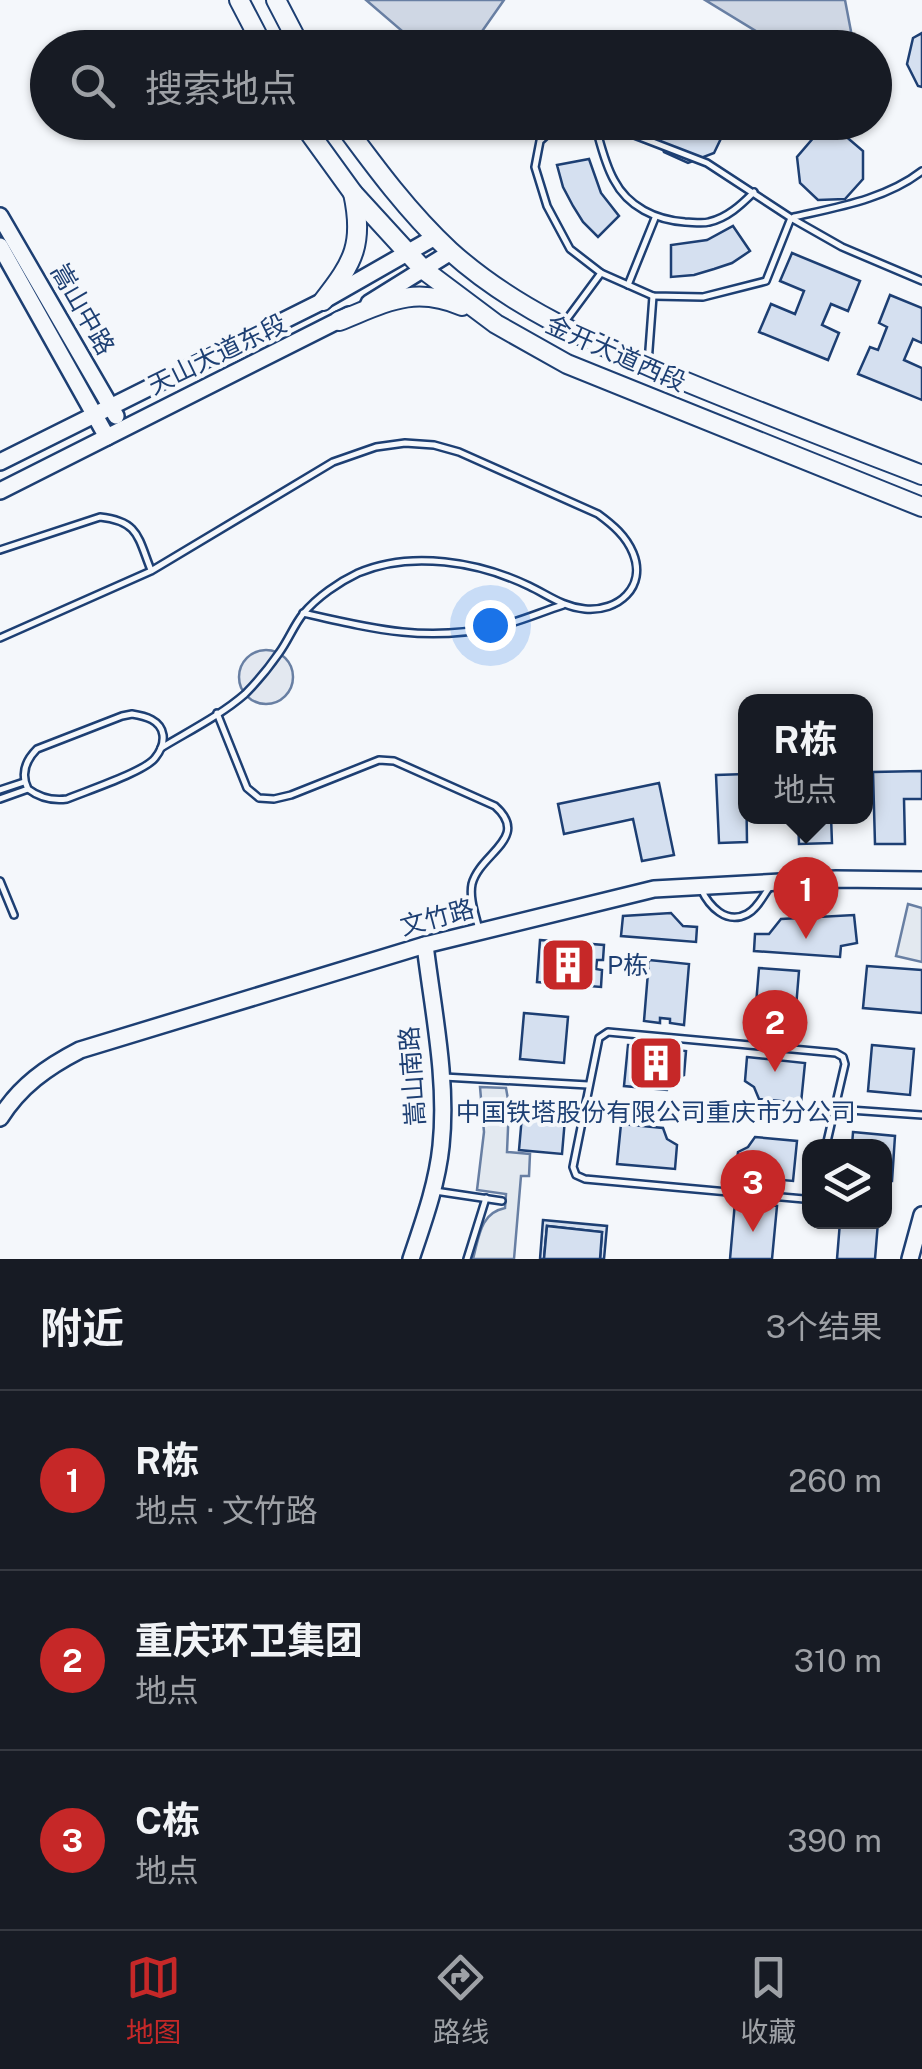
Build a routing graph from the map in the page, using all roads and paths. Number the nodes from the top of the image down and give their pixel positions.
1 (239, 0) edge
2 (276, 0) edge
3 (255, 30) edge
4 (292, 30) edge
5 (313, 140) edge
6 (355, 140) edge
7 (541, 140) edge
8 (599, 140) edge
9 (649, 140) edge
10 (922, 171) edge
11 (754, 192) junction
12 (353, 193) junction
13 (0, 216) edge
14 (656, 217) junction
15 (791, 218) junction
16 (436, 236) junction
17 (0, 246) edge
18 (407, 252) junction
19 (451, 252) junction
20 (424, 270) junction
21 (601, 273) junction
22 (922, 281) edge
23 (628, 285) junction
24 (653, 296) junction
25 (323, 300) junction
26 (339, 322) junction
27 (496, 324) junction
28 (561, 326) junction
29 (648, 366) junction
30 (112, 407) junction
31 (95, 415) junction
32 (122, 429) junction
33 (107, 437) junction
34 (0, 462) edge
35 (922, 475) edge
36 (0, 490) edge
37 (922, 507) edge
38 (0, 550) edge
39 (151, 570) junction
40 (563, 604) junction
41 (303, 613) junction
42 (0, 638) edge
43 (217, 713) junction
44 (162, 748) junction
45 (26, 785) junction
46 (0, 790) edge
47 (0, 800) edge
48 (922, 880) edge
49 (0, 881) edge
50 (773, 883) junction
51 (700, 887) junction
52 (14, 915) dead end
53 (480, 932) junction
54 (424, 945) junction
55 (442, 1076) junction
56 (590, 1085) junction
57 (834, 1109) junction
58 (922, 1114) edge
59 (0, 1118) edge
60 (828, 1139) edge
61 (432, 1191) junction
62 (486, 1198) junction
63 (802, 1199) edge
64 (502, 1200) dead end
65 (922, 1215) edge
66 (411, 1259) edge
67 (468, 1259) edge
68 (910, 1259) edge

1 - 3 main road
2 - 4 main road
5 - 12 main road, 金开大道西段
6 - 16 main road, 金开大道西段
7 - 21 lane
8 - 14 lane
9 - 11 lane
10 - 15 lane
11 - 14 lane
11 - 15 lane
12 - 18 main road, 金开大道西段
12 - 25 main road
13 - 30 main road, 嵩山中路
14 - 23 lane
15 - 22 lane
15 - 24 lane
16 - 18 main road, 天山大道东段
16 - 19 main road, 金开大道西段
17 - 31 main road, 嵩山中路
18 - 20 main road, 金开大道西段
18 - 25 main road, 天山大道东段
19 - 20 main road, 天山大道东段
19 - 28 main road, 金开大道西段
20 - 26 main road, 天山大道东段
20 - 27 main road, 金开大道西段
21 - 23 lane
21 - 28 lane
23 - 24 lane
24 - 29 lane
25 - 30 main road, 天山大道东段
26 - 27 main road
26 - 32 main road, 天山大道东段
27 - 37 main road, 金开大道西段
28 - 29 main road, 金开大道西段
29 - 35 main road, 金开大道西段
30 - 31 main road, 天山大道东段
30 - 32 main road, 嵩山中路
31 - 33 main road, 嵩山中路
31 - 34 main road, 天山大道东段
32 - 33 main road, 天山大道东段
33 - 36 main road, 天山大道东段
38 - 39 lane
39 - 40 lane
39 - 42 lane
40 - 41 lane
40 - 41 lane
41 - 43 lane
43 - 44 lane
43 - 53 lane
44 - 45 lane
44 - 45 lane
45 - 46 lane
45 - 47 lane
48 - 50 main road, 文竹路
49 - 52 lane
50 - 51 main road, 文竹路
50 - 51 lane
51 - 53 main road, 文竹路
53 - 54 main road, 文竹路
54 - 55 main road, 嵩山南路
54 - 59 main road, 文竹路
55 - 56 lane
55 - 61 main road, 嵩山南路
56 - 57 lane
56 - 63 lane
57 - 58 lane
57 - 60 lane
61 - 62 lane
61 - 66 main road, 嵩山南路
62 - 64 lane
62 - 67 lane
65 - 68 main road

